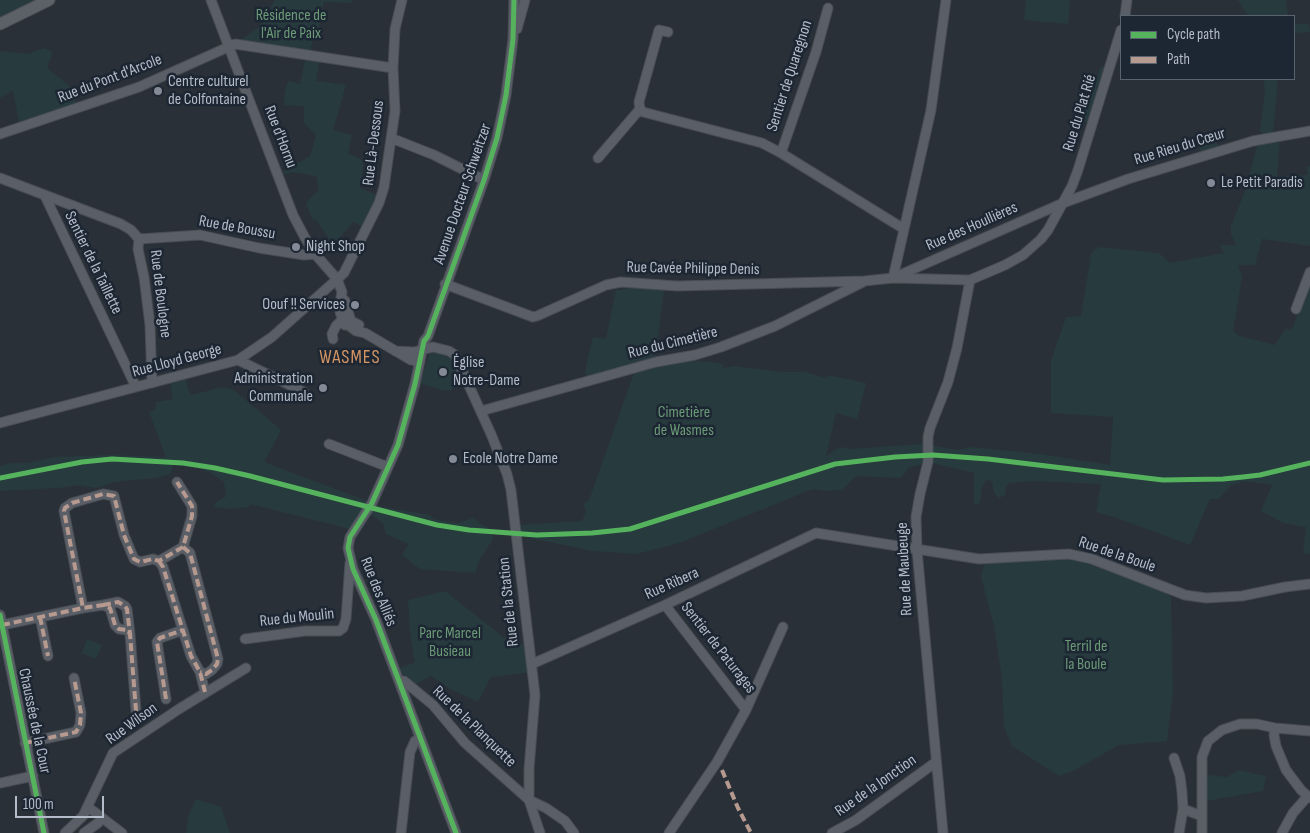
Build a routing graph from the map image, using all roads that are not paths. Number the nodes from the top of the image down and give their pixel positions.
1 (49, 0) edge
2 (211, 0) edge
3 (402, 0) edge
4 (514, 0) edge
5 (524, 0) edge
6 (946, 0) edge
7 (1127, 0) edge
8 (828, 8) dead end
9 (1125, 15) edge
10 (0, 24) edge
11 (668, 32) dead end
12 (1120, 33) edge
13 (513, 39) junction
14 (229, 46) junction
15 (393, 68) junction
16 (641, 110) junction
17 (1310, 130) edge
18 (0, 134) edge
19 (391, 138) junction
20 (781, 153) junction
21 (598, 158) dead end
22 (0, 178) edge
23 (484, 180) junction
24 (44, 196) junction
25 (1063, 203) junction
26 (904, 229) junction
27 (139, 239) junction
28 (315, 254) junction
29 (1310, 272) edge
30 (892, 278) junction
31 (337, 279) junction
32 (970, 280) junction
33 (864, 282) junction
34 (445, 284) junction
35 (1296, 309) dead end
36 (427, 348) junction
37 (395, 351) junction
38 (238, 360) junction
39 (420, 362) junction
40 (152, 383) junction
41 (136, 387) junction
42 (304, 392) dead end
43 (481, 411) junction
44 (0, 423) edge
45 (329, 444) dead end
46 (388, 467) junction
47 (177, 482) dead end
48 (824, 533) joint
49 (183, 547) junction
50 (917, 550) junction
51 (350, 560) junction
52 (159, 561) junction
53 (1310, 584) edge
54 (102, 605) junction
55 (665, 605) junction
56 (83, 608) junction
57 (0, 615) edge
58 (40, 617) junction
59 (2, 625) junction
60 (783, 628) dead end
61 (183, 630) junction
62 (130, 634) junction
63 (246, 638) dead end
64 (4, 653) edge
65 (48, 656) dead end
66 (532, 664) junction
67 (246, 668) dead end
68 (200, 672) junction
69 (74, 678) dead end
70 (399, 681) junction
71 (205, 692) junction
72 (166, 699) dead end
73 (746, 710) junction
74 (136, 711) dead end
75 (1275, 728) junction
76 (1310, 731) edge
77 (420, 738) junction
78 (25, 743) junction
79 (1174, 758) dead end
80 (936, 762) junction
81 (33, 776) junction
82 (0, 784) edge
83 (1309, 797) edge
84 (529, 800) junction
85 (88, 807) junction
86 (1183, 809) junction
87 (1202, 816) junction
88 (98, 823) dead end
89 (69, 832) edge
90 (44, 833) edge
91 (84, 833) edge
92 (122, 833) edge
93 (401, 833) edge
94 (456, 833) edge
95 (540, 833) edge
96 (574, 833) edge
97 (669, 833) edge
98 (832, 833) edge
99 (943, 833) edge
100 (1179, 833) edge
101 (1202, 833) edge
102 (1282, 833) edge

1 - 10 main road
2 - 14 street, Rue d'Hornu
3 - 15 street, Rue Là-Dessous
4 - 13 street, Avenue Docteur Schweitzer
5 - 13 street
6 - 26 street
7 - 9 street
8 - 20 street, Sentier de Quaregnon
11 - 16 street
12 - 25 street, Rue du Plat Rié
13 - 23 street, Avenue Docteur Schweitzer
14 - 15 street
14 - 18 street, Rue du Pont d'Arcole
14 - 28 street, Rue d'Hornu
15 - 19 street, Rue Là-Dessous
16 - 20 street, Sentier de Quaregnon
16 - 21 street
17 - 25 street, Rue Rieu du Cœur
19 - 23 street
19 - 31 street, Rue Là-Dessous
20 - 26 street, Sentier de Quaregnon
22 - 24 street
23 - 34 street, Avenue Docteur Schweitzer
24 - 27 street
24 - 41 street, Sentier de la Taillette
25 - 30 street, Rue des Houllières
25 - 32 street, Rue du Plat Rié
26 - 30 street
27 - 28 street, Rue de Boussu
27 - 40 street, Rue de Boulogne
28 - 31 street, Rue d'Hornu
29 - 35 street
30 - 32 street
30 - 33 street, Rue Cavée Philippe Denis
31 - 37 street
31 - 38 street, Rue Lloyd George
32 - 50 street, Rue de Maubeuge
33 - 34 street, Rue Cavée Philippe Denis
33 - 43 street, Rue du Cimetière
34 - 36 street, Avenue Docteur Schweitzer
36 - 37 street
36 - 39 street
36 - 43 street, Rue de la Station
37 - 39 street
38 - 40 street, Rue Lloyd George
38 - 42 street
39 - 46 street, Rue des Alliés
40 - 41 street, Rue Lloyd George
41 - 44 street, Rue Lloyd George
43 - 66 street, Rue de la Station
45 - 46 street
46 - 51 street, Rue des Alliés
47 - 49 street
48 - 50 street, Rue de la Boule
48 - 55 street, Rue Ribera
49 - 52 street
49 - 68 street
50 - 53 street, Rue de la Boule
50 - 80 street, Rue de Maubeuge
51 - 63 street, Rue du Moulin
51 - 70 street, Rue des Alliés
52 - 56 street
52 - 61 street
54 - 56 street
54 - 62 street
54 - 62 street
55 - 66 street, Rue Ribera
55 - 73 street, Sentier de Paturages
56 - 58 street
57 - 59 street, Chaussée de la Cour
58 - 59 street
58 - 65 street
59 - 64 street, Chaussée de la Cour
60 - 73 street
61 - 68 street
61 - 72 street
62 - 74 street
64 - 78 street, Chaussée de la Cour
66 - 84 street, Rue de la Station
67 - 71 street, Rue Wilson
68 - 71 street
69 - 78 street
70 - 77 street, Rue des Alliés
70 - 84 street, Rue de la Planquette
71 - 85 street, Rue Wilson
73 - 97 street
75 - 76 street
75 - 83 street
75 - 87 street
77 - 93 street
77 - 94 street, Rue des Alliés
78 - 81 street, Chaussée de la Cour
79 - 86 street
80 - 98 street, Rue de la Jonction
80 - 99 street, Rue de Maubeuge
81 - 82 street
81 - 90 street, Chaussée de la Cour
83 - 102 street
84 - 95 street
84 - 96 street, Rue de la Planquette
85 - 89 street, Rue Wilson
85 - 92 street
86 - 87 street
86 - 100 street
87 - 101 street
88 - 91 street

